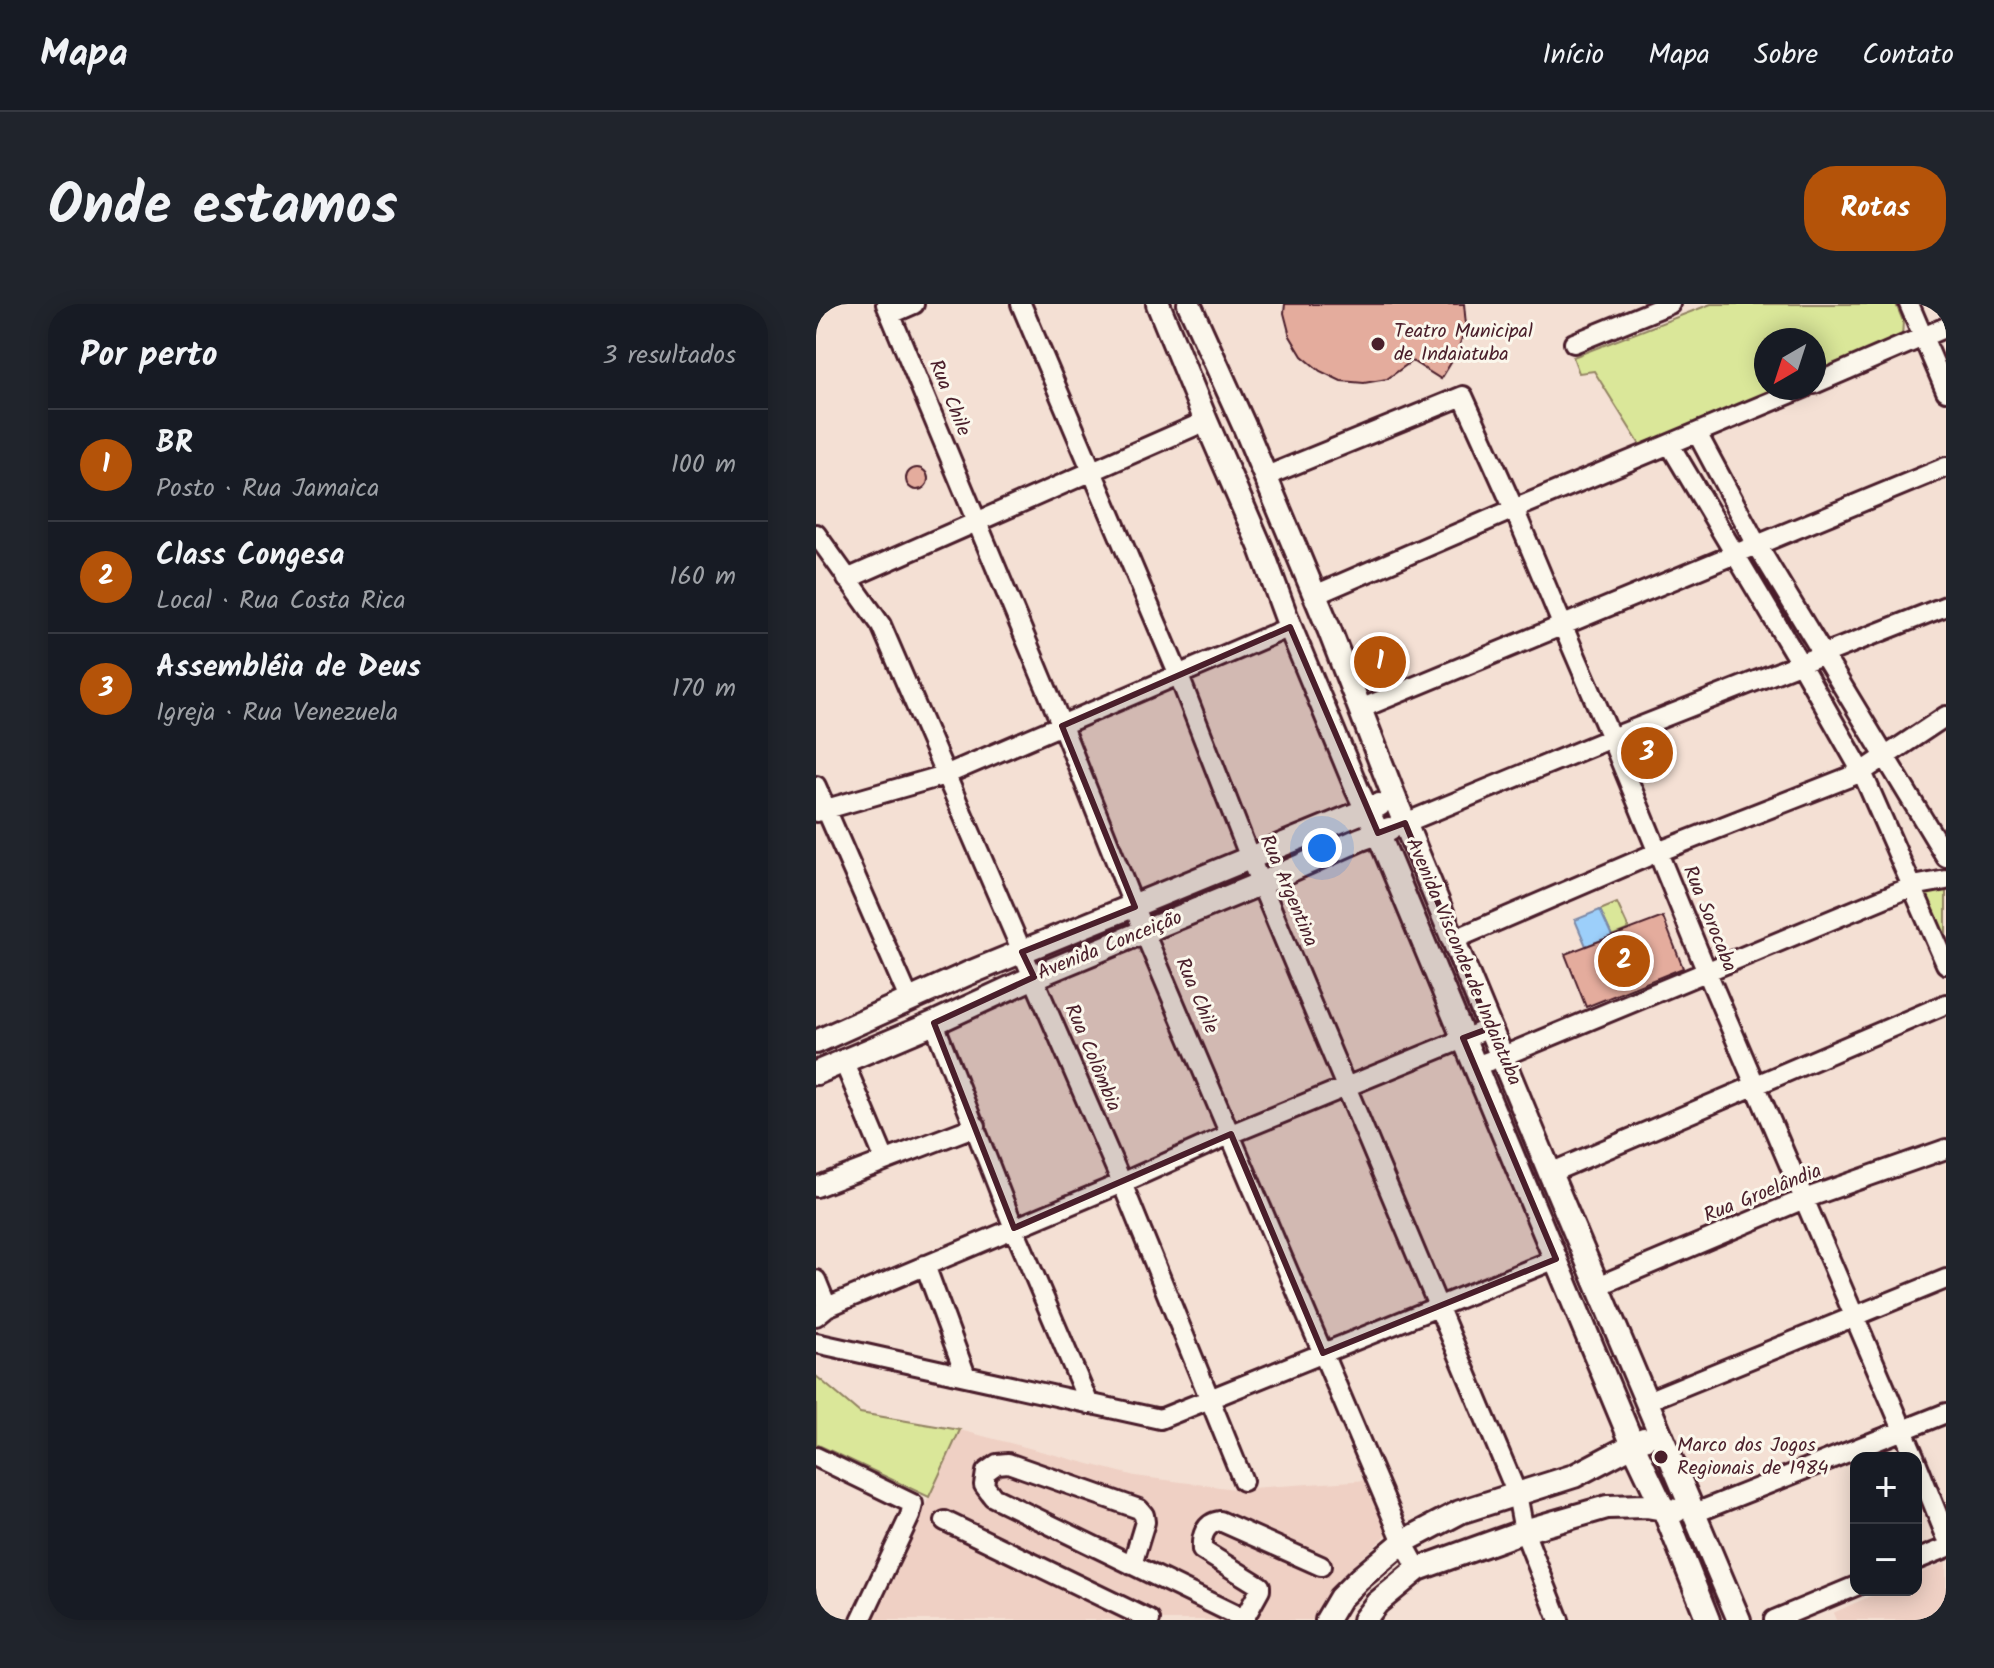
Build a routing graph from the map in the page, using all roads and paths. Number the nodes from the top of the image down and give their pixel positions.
1 (914, 304) edge
2 (1021, 304) edge
3 (1158, 304) edge
4 (1189, 304) edge
5 (1670, 304) edge
6 (1909, 304) edge
7 (888, 309) edge
8 (1946, 327) edge
9 (1923, 337) junction
10 (1574, 343) dead end
11 (1826, 379) edge
12 (1946, 391) edge
13 (1775, 400) edge
14 (1206, 421) junction
15 (1246, 430) junction
16 (1697, 433) junction
17 (1670, 445) junction
18 (1946, 467) edge
19 (1091, 471) junction
20 (1264, 477) junction
21 (1514, 509) junction
22 (976, 523) junction
23 (816, 534) edge
24 (1757, 545) junction
25 (1261, 548) junction
26 (1735, 554) junction
27 (847, 579) junction
28 (1315, 595) junction
29 (1946, 606) edge
30 (1562, 624) junction
31 (1290, 627) junction
32 (1822, 655) junction
33 (1800, 663) junction
34 (1179, 676) junction
35 (1360, 709) junction
36 (1946, 716) edge
37 (1062, 726) junction
38 (1611, 738) junction
39 (1885, 757) junction
40 (1862, 772) junction
41 (945, 775) junction
42 (816, 786) edge
43 (1395, 799) junction
44 (1366, 810) junction
45 (822, 811) edge
46 (1405, 823) junction
47 (1378, 833) junction
48 (1658, 852) junction
49 (1946, 857) edge
50 (1250, 858) junction
51 (1946, 880) edge
52 (1262, 883) junction
53 (1913, 886) junction
54 (1135, 907) junction
55 (1144, 932) junction
56 (1453, 940) junction
57 (1022, 952) junction
58 (1946, 964) edge
59 (1706, 970) junction
60 (1034, 977) junction
61 (909, 999) junction
62 (1946, 1004) edge
63 (934, 1023) junction
64 (1490, 1028) junction
65 (1463, 1038) junction
66 (816, 1042) edge
67 (1503, 1056) junction
68 (843, 1060) junction
69 (1475, 1066) junction
70 (816, 1073) edge
71 (1755, 1085) junction
72 (1346, 1086) junction
73 (976, 1126) junction
74 (1231, 1134) junction
75 (1946, 1149) edge
76 (885, 1160) junction
77 (1550, 1173) junction
78 (1122, 1183) junction
79 (816, 1187) edge
80 (1804, 1199) junction
81 (1014, 1228) junction
82 (1556, 1259) junction
83 (925, 1265) junction
84 (1946, 1279) edge
85 (816, 1280) edge
86 (1598, 1286) junction
87 (1438, 1305) junction
88 (822, 1312) edge
89 (1853, 1316) junction
90 (816, 1343) edge
91 (1323, 1353) junction
92 (966, 1376) junction
93 (1209, 1399) junction
94 (1647, 1401) junction
95 (1089, 1404) junction
96 (1946, 1413) edge
97 (1903, 1430) junction
98 (1660, 1432) junction
99 (1633, 1445) junction
100 (1912, 1452) edge
101 (816, 1457) edge
102 (1922, 1477) edge
103 (1243, 1481) dead end
104 (1517, 1494) junction
105 (1664, 1510) junction
106 (1695, 1513) junction
107 (945, 1521) dead end
108 (1524, 1531) junction
109 (1946, 1536) edge
110 (1403, 1542) junction
111 (1946, 1548) edge
112 (1922, 1558) edge
113 (1132, 1565) junction
114 (1321, 1566) dead end
115 (1418, 1569) junction
116 (1850, 1588) edge
117 (861, 1620) edge
118 (1150, 1620) edge
119 (1327, 1620) edge
120 (1364, 1620) edge
121 (1559, 1620) edge
122 (1708, 1620) edge
123 (1739, 1620) edge
124 (1774, 1620) edge

1 - 7 street
2 - 19 street, Rua Argentina
3 - 14 main road, Avenida Visconde de Indaiatuba
4 - 15 main road, Avenida Visconde de Indaiatuba
5 - 10 street
6 - 9 street
7 - 22 street, Rua Chile
8 - 9 street
9 - 11 street
9 - 12 street
13 - 16 street
14 - 15 main road
14 - 19 street
14 - 25 main road, Avenida Visconde de Indaiatuba
15 - 20 main road, Avenida Visconde de Indaiatuba
16 - 17 street
16 - 24 street
17 - 21 street
17 - 26 street
18 - 24 street
19 - 22 street
19 - 34 street, Rua Argentina
20 - 21 street, Rua Sorocaba
20 - 28 main road, Avenida Visconde de Indaiatuba
21 - 28 street
21 - 30 street, Rua Sorocaba
22 - 27 street
22 - 37 street, Rua Chile
23 - 27 street, Rua Colômbia
24 - 26 street
24 - 32 street
25 - 28 main road
25 - 31 main road, Avenida Visconde de Indaiatuba
26 - 30 street
26 - 33 street
27 - 41 street, Rua Colômbia
28 - 35 main road, Avenida Visconde de Indaiatuba
29 - 32 street
30 - 35 street
30 - 38 street, Rua Sorocaba
31 - 34 street
31 - 44 main road, Avenida Visconde de Indaiatuba
32 - 33 street
32 - 39 street
33 - 38 street
33 - 40 street
34 - 37 street
34 - 50 street, Rua Argentina
35 - 43 main road, Avenida Visconde de Indaiatuba
36 - 39 street
37 - 41 street
37 - 54 street, Rua Chile
38 - 46 street
38 - 48 street, Rua Sorocaba
39 - 40 street
39 - 49 street
40 - 48 street
40 - 53 street
41 - 45 street
41 - 57 street, Rua Colômbia
42 - 45 street
43 - 44 main road, Avenida Conceição
43 - 46 main road, Avenida Visconde de Indaiatuba
44 - 47 main road, Avenida Visconde de Indaiatuba
44 - 50 main road, Avenida Conceição
45 - 61 street
46 - 47 main road, Avenida Conceição
46 - 56 main road, Avenida Visconde de Indaiatuba
47 - 52 main road, Avenida Conceição
47 - 65 main road, Avenida Visconde de Indaiatuba
48 - 56 street
48 - 59 street, Rua Sorocaba
50 - 52 street, Rua Argentina
50 - 54 main road, Avenida Conceição
51 - 53 street
52 - 55 main road, Avenida Conceição
52 - 72 street, Rua Argentina
53 - 58 street
53 - 59 street
54 - 55 street, Rua Chile
54 - 57 main road, Avenida Conceição
55 - 60 main road, Avenida Conceição
55 - 74 street, Rua Chile
56 - 64 main road, Avenida Visconde de Indaiatuba
57 - 60 street, Rua Colômbia
57 - 61 main road, Avenida Conceição
59 - 67 street
59 - 71 street, Rua Sorocaba
60 - 63 main road, Avenida Conceição
60 - 78 street, Rua Colômbia
61 - 66 main road, Avenida Conceição
62 - 71 street
63 - 68 main road, Avenida Conceição
63 - 73 street
64 - 65 street
64 - 67 main road, Avenida Visconde de Indaiatuba
65 - 69 main road, Avenida Visconde de Indaiatuba
65 - 72 street
67 - 69 street
67 - 77 main road, Avenida Visconde de Indaiatuba
68 - 70 main road, Avenida Conceição
68 - 76 street
69 - 82 main road, Avenida Visconde de Indaiatuba
71 - 77 street
71 - 80 street, Rua Sorocaba
72 - 74 street
72 - 87 street, Rua Argentina
73 - 76 street
73 - 81 street
74 - 78 street
74 - 91 street, Rua Chile
75 - 80 street, Rua Groelândia
76 - 79 street
77 - 86 main road, Avenida Visconde de Indaiatuba
78 - 81 street
78 - 93 street, Rua Colômbia
80 - 86 street, Rua Groelândia
80 - 89 street, Rua Sorocaba
81 - 83 street
81 - 95 street
82 - 87 street
82 - 99 main road, Avenida Visconde de Indaiatuba
83 - 88 street
83 - 92 street
84 - 89 street
85 - 88 street
86 - 94 main road, Avenida Visconde de Indaiatuba
87 - 91 street
87 - 104 street, Rua Argentina
89 - 94 street
89 - 97 street, Rua Sorocaba
90 - 92 street
91 - 93 street
91 - 110 street, Rua Chile
92 - 95 street
93 - 95 street
93 - 103 street, Rua Colômbia
94 - 98 main road, Avenida Visconde de Indaiatuba
96 - 97 street
97 - 100 street, Rua Sorocaba
97 - 106 street
98 - 99 main road
98 - 106 main road, Avenida Visconde de Indaiatuba
99 - 104 main road
99 - 105 main road, Avenida Visconde de Indaiatuba
101 - 117 street
102 - 109 street, Rua Sorocaba
104 - 108 street, Rua Argentina
104 - 110 main road
105 - 106 main road
105 - 108 main road
105 - 122 main road, Avenida Visconde de Indaiatuba
106 - 123 main road, Avenida Visconde de Indaiatuba
107 - 118 street
108 - 115 main road
108 - 121 street, Rua Argentina
110 - 115 street, Rua Chile
110 - 119 main road
111 - 112 street
113 - 113 street
113 - 114 street
115 - 120 main road
116 - 124 street

